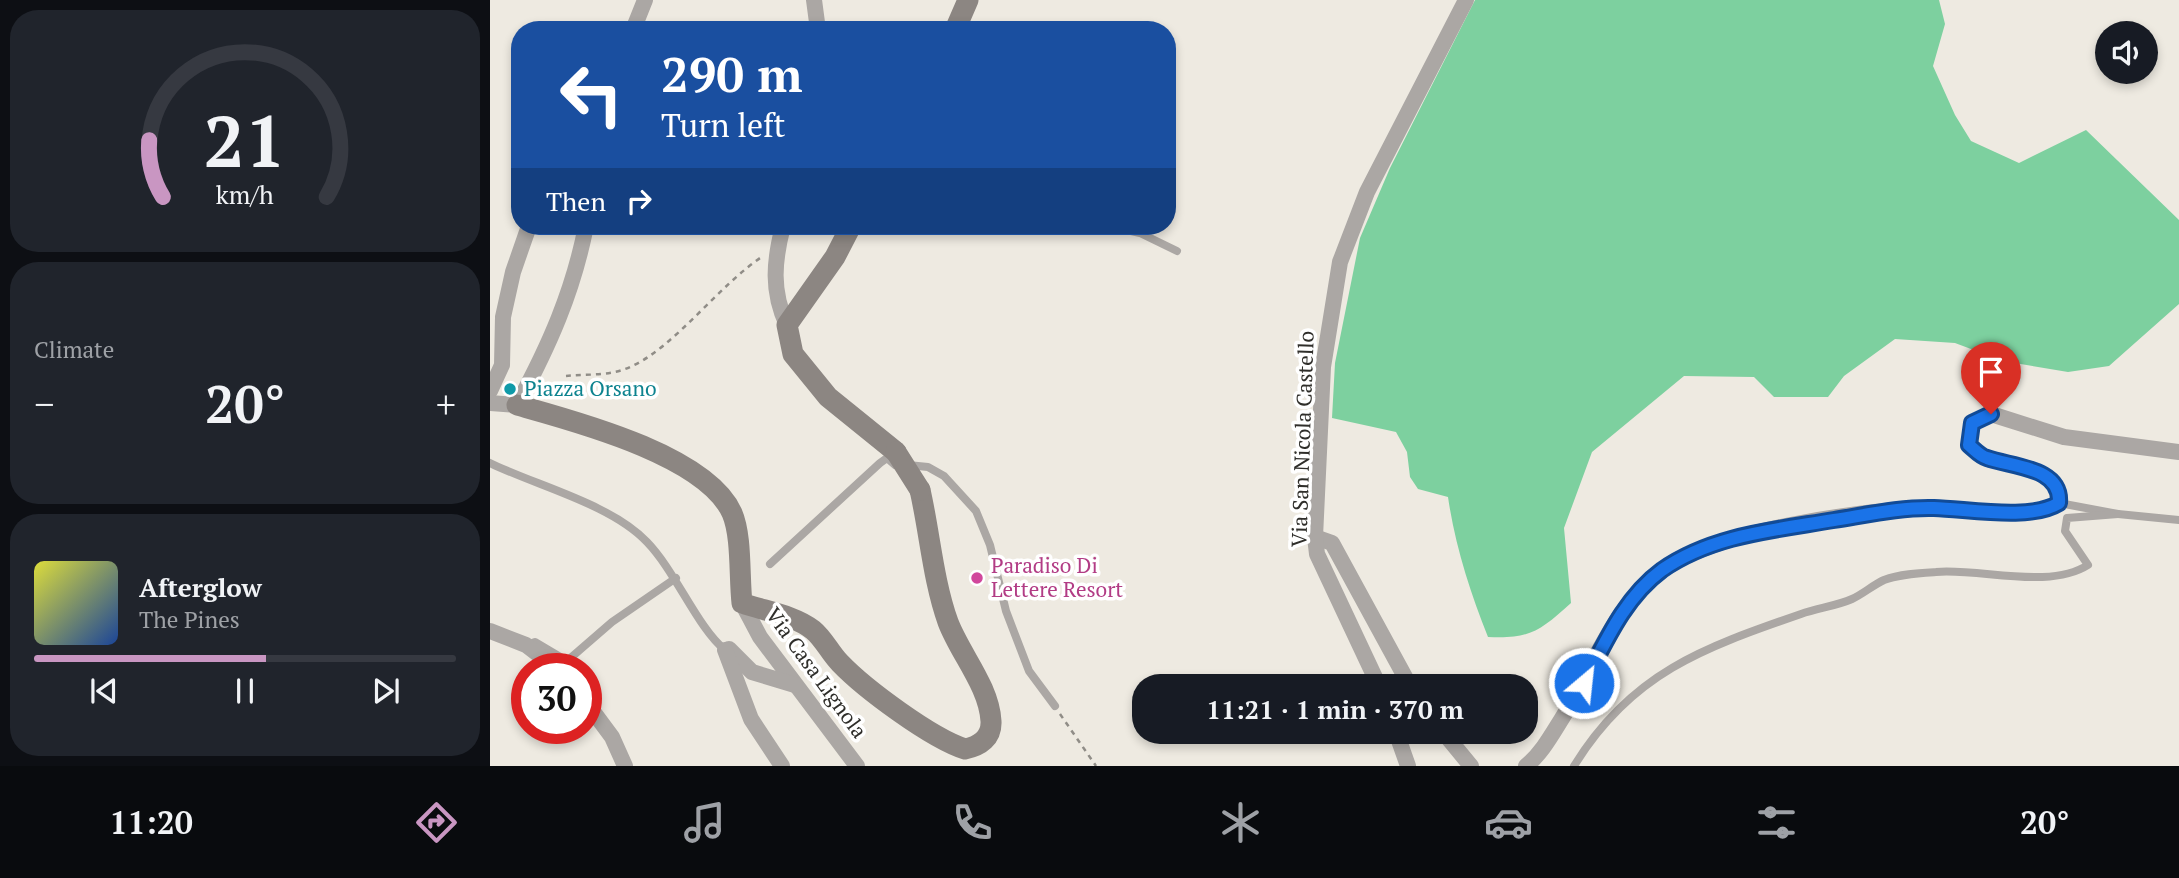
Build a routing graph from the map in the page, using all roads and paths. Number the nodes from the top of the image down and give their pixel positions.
1 (645, 0) edge
2 (814, 0) edge
3 (968, 0) edge
4 (1466, 0) edge
5 (637, 21) edge
6 (817, 21) edge
7 (959, 21) edge
8 (526, 235) edge
9 (584, 235) edge
10 (781, 235) edge
11 (846, 235) edge
12 (1144, 235) edge
13 (778, 247) junction
14 (1177, 251) dead end
15 (787, 325) junction
16 (566, 376) dead end
17 (490, 391) edge
18 (490, 402) edge
19 (517, 405) junction
20 (2179, 452) edge
21 (903, 458) junction
22 (490, 463) edge
23 (2059, 503) junction
24 (2118, 514) junction
25 (2179, 520) edge
26 (1315, 537) junction
27 (770, 564) dead end
28 (676, 578) junction
29 (742, 603) junction
30 (490, 631) edge
31 (526, 645) junction
32 (724, 650) junction
33 (536, 653) edge
34 (1373, 674) edge
35 (1403, 674) edge
36 (794, 685) junction
37 (1055, 706) joint
38 (602, 724) edge
39 (1400, 744) edge
40 (1453, 744) edge
41 (625, 766) edge
42 (782, 766) edge
43 (858, 766) edge
44 (1096, 766) edge
45 (1408, 766) edge
46 (1471, 766) edge
47 (1526, 766) edge
48 (1574, 766) edge

1 - 5 street
2 - 6 street
3 - 7 street
4 - 26 street, Via San Nicola Castello
8 - 17 street
9 - 19 street
10 - 13 street
11 - 15 street
12 - 14 lane
13 - 15 street
13 - 16 path
15 - 21 street
18 - 19 street
19 - 29 street
20 - 23 street
21 - 27 lane
21 - 29 street, bridge
21 - 37 lane
22 - 28 lane
23 - 24 lane
23 - 47 street
24 - 25 lane
24 - 48 lane
26 - 34 street, Via San Nicola Castello
26 - 35 street
28 - 31 lane
28 - 32 lane
29 - 36 street, Via Casa Lignola
30 - 31 street
31 - 33 street
32 - 36 street
32 - 42 street
36 - 43 street, Via Casa Lignola
37 - 44 path
38 - 41 street
39 - 45 street
40 - 46 street

